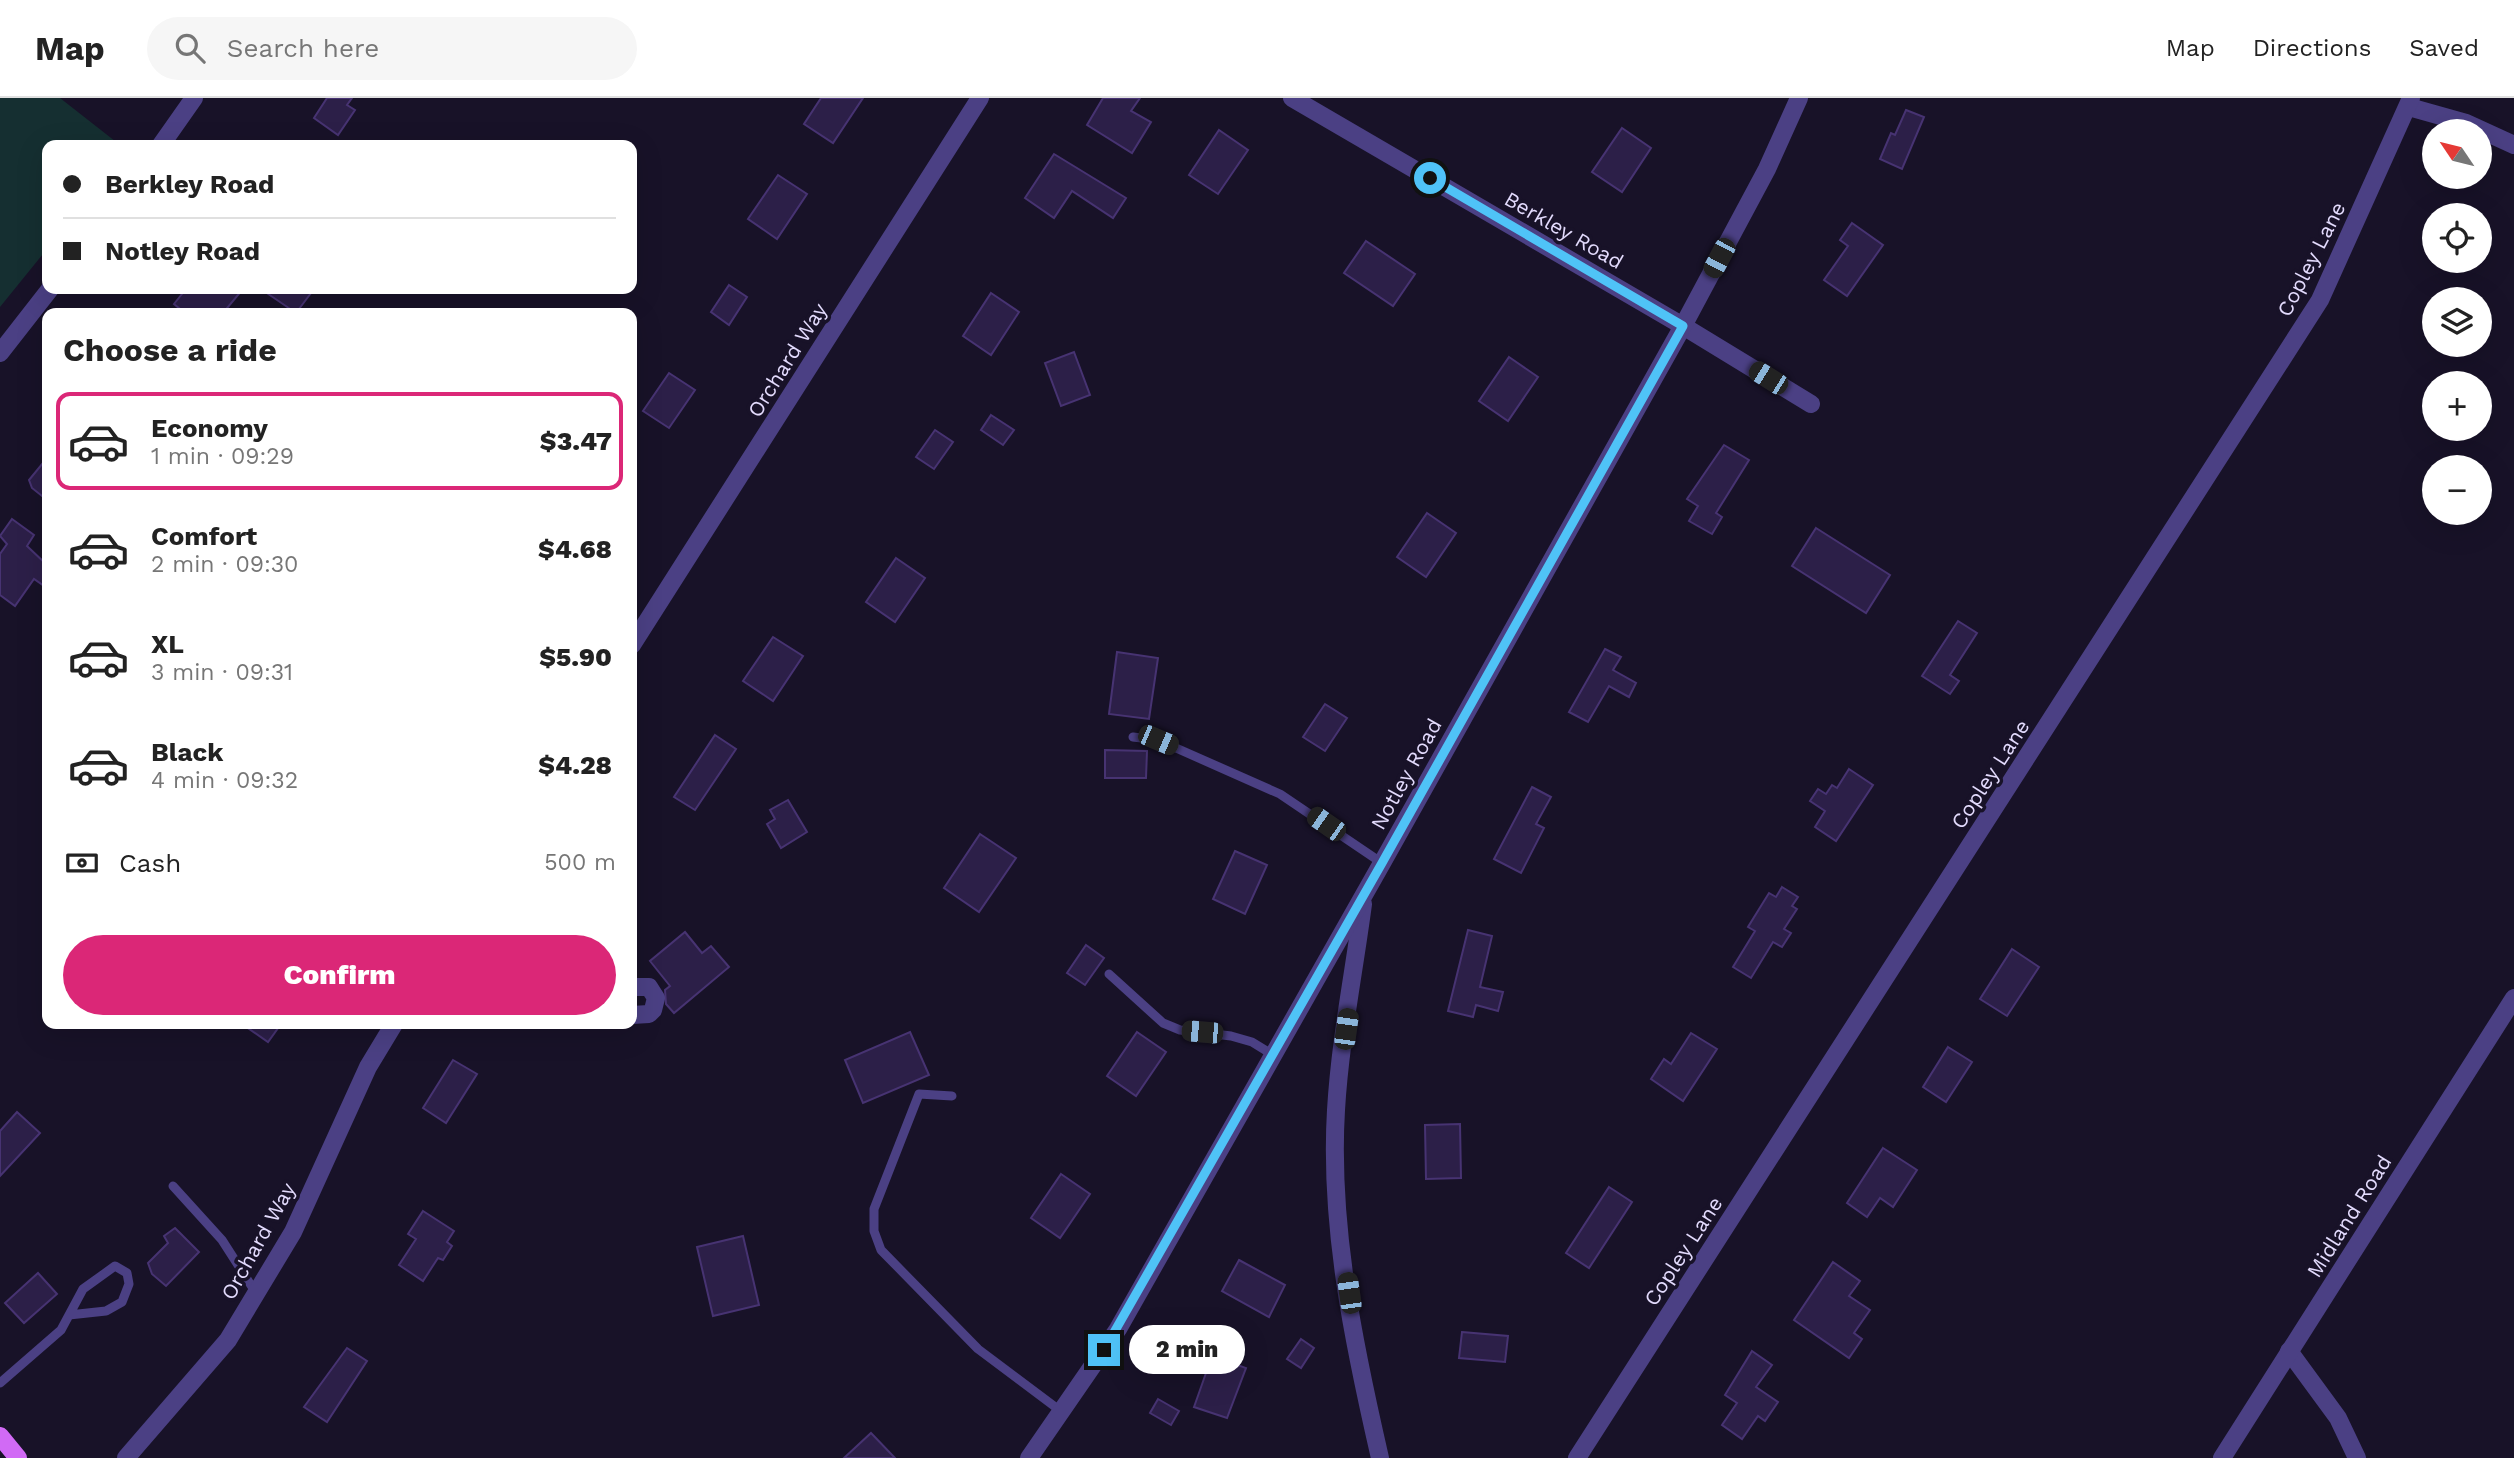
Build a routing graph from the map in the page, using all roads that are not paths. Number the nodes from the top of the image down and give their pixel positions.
1 (194, 98) edge
2 (980, 98) edge
3 (1292, 98) edge
4 (1799, 98) edge
5 (2410, 102) edge
6 (165, 140) edge
7 (2514, 145) edge
8 (46, 294) edge
9 (1683, 326) junction
10 (0, 353) edge
11 (1811, 404) dead end
12 (637, 637) edge
13 (1133, 737) dead end
14 (1382, 863) junction
15 (1364, 893) junction
16 (1110, 974) dead end
17 (637, 986) edge
18 (2514, 998) edge
19 (637, 1015) edge
20 (391, 1029) edge
21 (1273, 1055) junction
22 (952, 1096) dead end
23 (173, 1186) dead end
24 (256, 1293) junction
25 (69, 1315) junction
26 (2289, 1352) junction
27 (0, 1383) edge
28 (1062, 1412) junction
29 (0, 1436) edge
30 (18, 1458) edge
31 (126, 1458) edge
32 (1029, 1458) edge
33 (1380, 1458) edge
34 (1577, 1458) edge
35 (2222, 1458) edge
36 (2357, 1458) edge

1 - 6 street
2 - 12 street, Orchard Way
3 - 9 street, Berkley Road
4 - 9 street, Notley Road
5 - 7 street
5 - 34 street, Copley Lane
8 - 10 street
9 - 11 street, Berkley Road
9 - 14 street, Notley Road
13 - 14 lane
14 - 15 street, Notley Road
15 - 21 street, Notley Road
15 - 33 street
16 - 21 lane
17 - 19 street
18 - 26 street, Midland Road
20 - 24 street, Orchard Way
21 - 28 street, Notley Road
22 - 28 lane
23 - 24 lane
24 - 31 street, Orchard Way
25 - 25 lane
25 - 27 lane
26 - 35 street, Midland Road
26 - 36 street
28 - 32 street, Notley Road
29 - 30 main road

